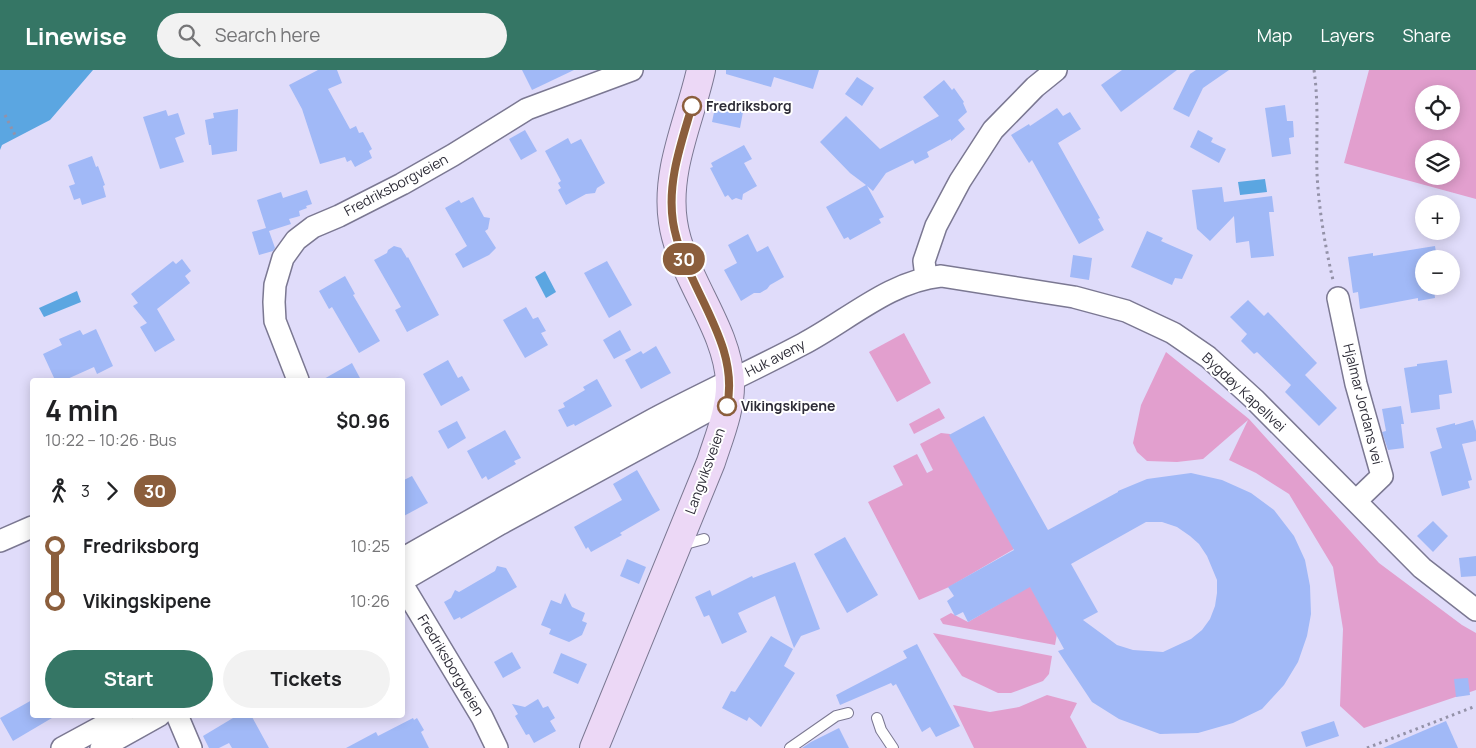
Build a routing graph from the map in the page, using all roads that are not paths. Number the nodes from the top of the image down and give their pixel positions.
1 (632, 70) edge
2 (701, 70) edge
3 (1056, 70) edge
4 (926, 277) junction
5 (1338, 298) road end
6 (297, 378) edge
7 (729, 390) junction
8 (1357, 500) junction
9 (30, 528) edge
10 (0, 541) edge
11 (405, 557) edge
12 (405, 581) edge
13 (405, 588) edge
14 (1476, 610) edge
15 (848, 713) dead end
16 (117, 718) edge
17 (155, 718) edge
18 (178, 718) edge
19 (877, 718) dead end
20 (69, 746) edge
21 (101, 748) edge
22 (191, 748) edge
23 (497, 748) edge
24 (594, 748) edge
25 (790, 748) edge
26 (893, 748) edge

1 - 6 street, Fredriksborgveien
2 - 7 street, Langviksveien
3 - 4 street
4 - 7 street, Huk aveny
4 - 8 street, Bygdøy Kapellvei
5 - 8 street, Hjalmar Jordans vei
7 - 11 street, Huk aveny
7 - 12 street, Huk aveny
7 - 24 street, Langviksveien
8 - 14 street, Bygdøy Kapellvei
9 - 10 street
13 - 23 street, Fredriksborgveien
15 - 25 lane
16 - 20 street
17 - 21 street
18 - 22 street
19 - 26 lane

